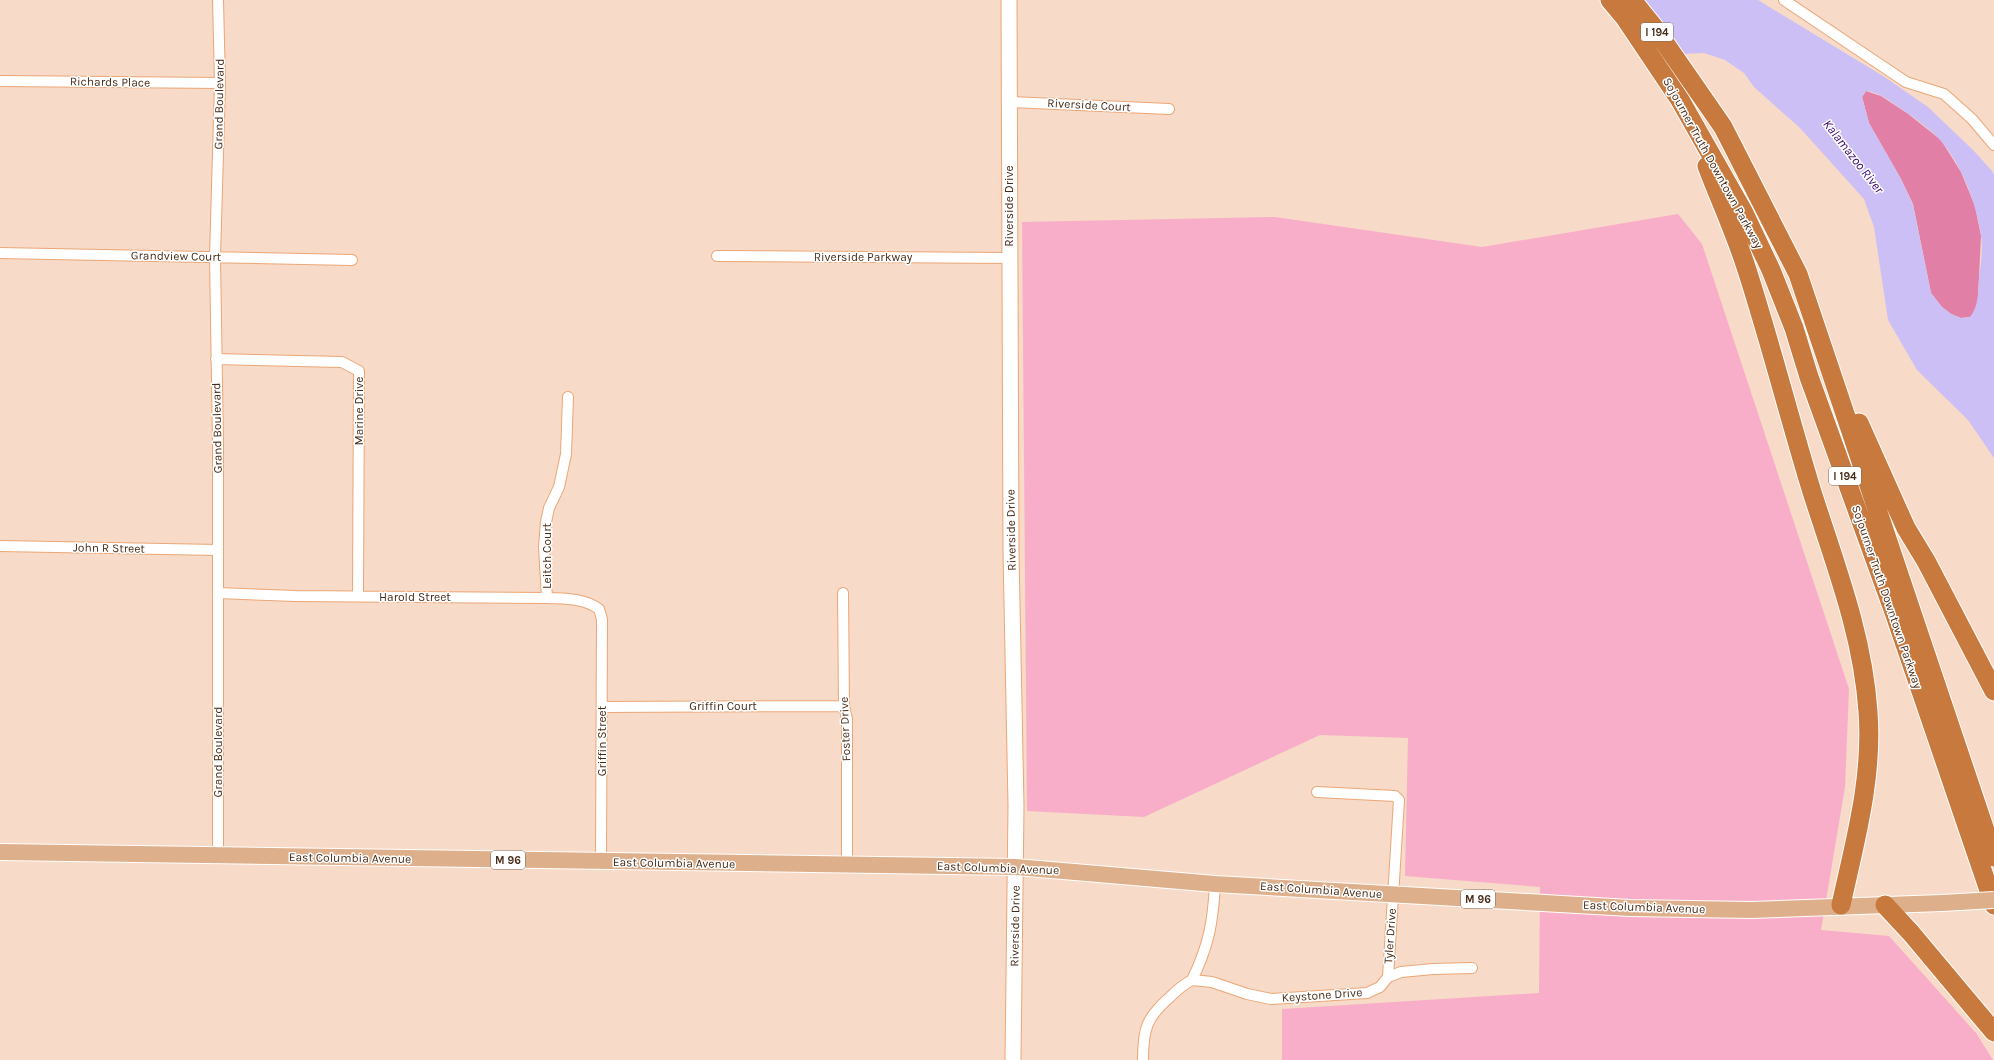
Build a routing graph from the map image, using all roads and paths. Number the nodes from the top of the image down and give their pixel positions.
1 (218, 0) edge
2 (1009, 0) edge
3 (1610, 0) edge
4 (1632, 0) edge
5 (1784, 0) edge
6 (0, 81) edge
7 (220, 83) junction
8 (1680, 100) junction
9 (1009, 102) junction
10 (1169, 109) dead end
11 (1994, 145) edge
12 (0, 253) edge
13 (717, 256) dead end
14 (215, 257) junction
15 (1009, 258) junction
16 (352, 260) dead end
17 (1813, 319) junction
18 (216, 359) junction
19 (568, 397) dead end
20 (0, 546) edge
21 (218, 550) junction
22 (218, 592) junction
23 (844, 592) dead end
24 (358, 596) junction
25 (548, 598) junction
26 (602, 619) joint
27 (1994, 692) edge
28 (844, 706) junction
29 (602, 707) junction
30 (1317, 792) dead end
31 (0, 852) edge
32 (218, 857) junction
33 (1994, 857) edge
34 (601, 862) junction
35 (847, 865) junction
36 (1015, 867) junction
37 (1215, 884) junction
38 (1392, 894) junction
39 (1994, 900) edge
40 (1841, 905) junction
41 (1885, 905) junction
42 (1994, 905) edge
43 (1472, 968) dead end
44 (1388, 977) junction
45 (1192, 980) junction
46 (1994, 1032) edge
47 (1013, 1060) edge
48 (1143, 1060) edge

1 - 7 street, Grand Boulevard
2 - 9 street, Riverside Drive
3 - 8 highway, Sojourner Truth Downtown Parkway / I 194
4 - 17 highway, Sojourner Truth Downtown Parkway / I 194
5 - 11 street
6 - 7 street, Richards Place
7 - 14 street, Grand Boulevard
8 - 40 highway
8 - 42 highway, Sojourner Truth Downtown Parkway / I 194
9 - 10 street, Riverside Court
9 - 15 street, Riverside Drive
12 - 14 street, Grandview Court
13 - 15 street, Riverside Parkway
14 - 16 street, Grandview Court
14 - 18 street, Grand Boulevard
15 - 36 street, Riverside Drive
17 - 27 highway
17 - 33 highway, Sojourner Truth Downtown Parkway / I 194
18 - 21 street, Grand Boulevard
18 - 24 street, Marine Drive
19 - 25 street, Leitch Court
20 - 21 street, John R Street
21 - 22 street, Grand Boulevard
22 - 24 street, Harold Street
22 - 32 street, Grand Boulevard
23 - 28 street, Foster Drive
24 - 25 street, Harold Street
25 - 26 street, Harold Street
26 - 29 street, Griffin Street
28 - 29 street, Griffin Court
28 - 35 street, Foster Drive
29 - 34 street, Griffin Street
30 - 38 street, Tyler Drive
31 - 32 main road, East Columbia Avenue / M 96
32 - 34 main road, East Columbia Avenue / M 96
34 - 35 main road, East Columbia Avenue / M 96
35 - 36 main road, East Columbia Avenue / M 96
36 - 37 main road, East Columbia Avenue / M 96
36 - 47 street, Riverside Drive
37 - 38 main road, East Columbia Avenue / M 96
37 - 45 street
38 - 40 main road, East Columbia Avenue / M 96
38 - 44 street, Tyler Drive
39 - 41 main road, East Columbia Avenue / M 96, bridge
40 - 41 main road, East Columbia Avenue / M 96
41 - 46 highway
43 - 44 street, Keystone Drive
44 - 45 street, Keystone Drive
45 - 48 street

